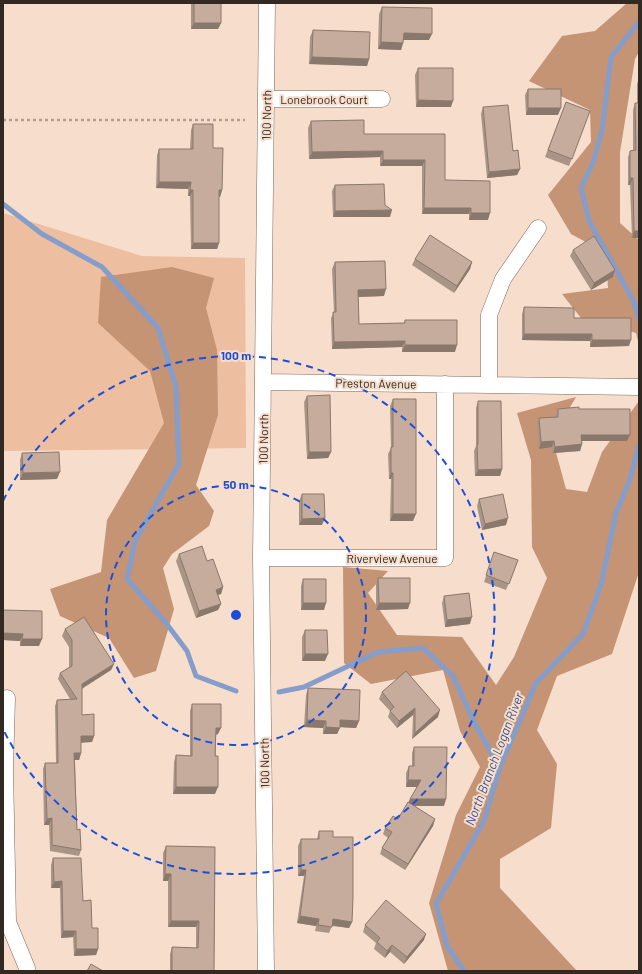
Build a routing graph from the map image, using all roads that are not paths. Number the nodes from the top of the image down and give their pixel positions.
1 (267, 3) edge
2 (267, 99) junction
3 (382, 99) dead end
4 (538, 228) dead end
5 (263, 382) junction
6 (445, 384) junction
7 (489, 384) junction
8 (639, 387) edge
9 (261, 558) junction
10 (7, 698) dead end
11 (4, 769) edge
12 (26, 968) dead end
13 (266, 971) edge

1 - 2 street, 100 North
2 - 3 street, Lonebrook Court
2 - 5 street, 100 North
4 - 7 street
5 - 6 street, Preston Avenue
5 - 9 street, 100 North
6 - 7 street, Preston Avenue
6 - 9 street, Riverview Avenue
7 - 8 street, Preston Avenue
9 - 13 street, 100 North
10 - 11 street
11 - 12 street

